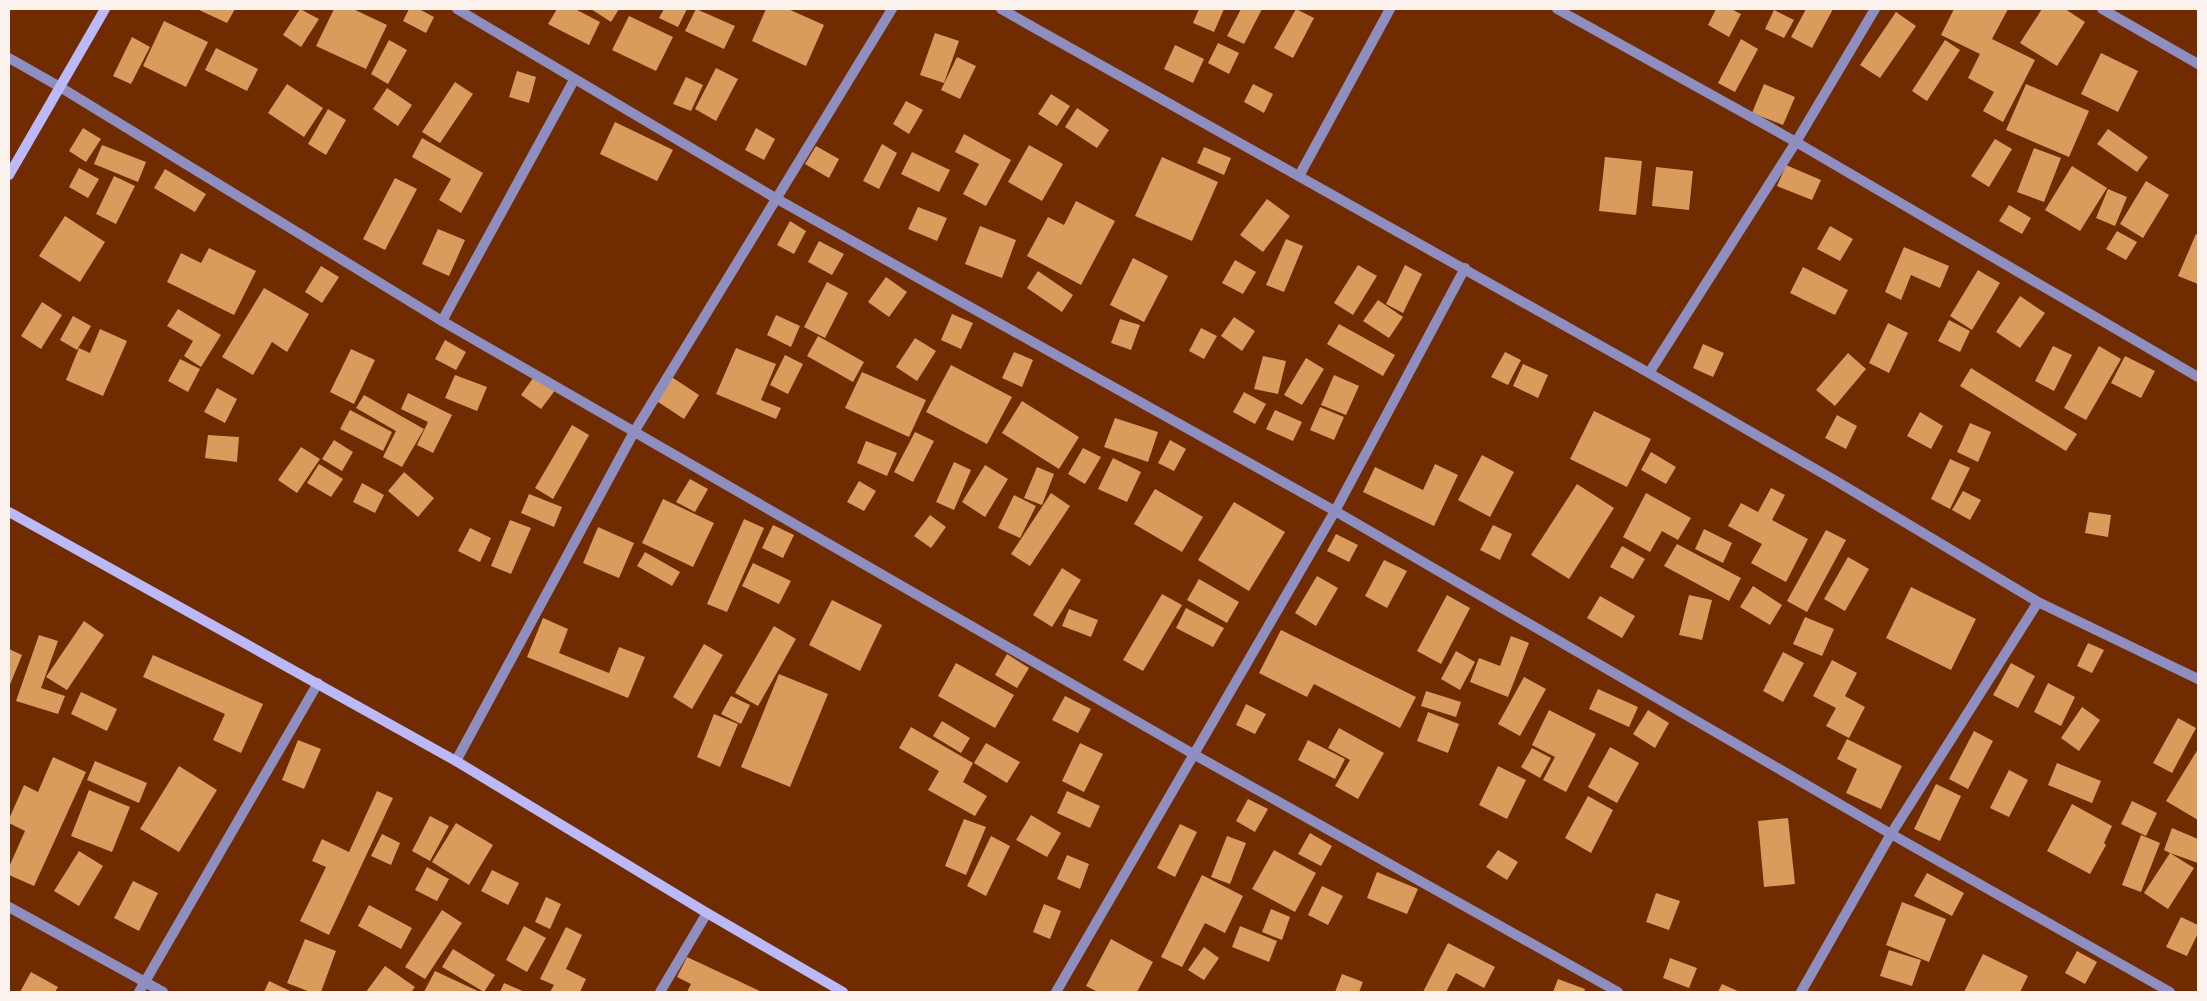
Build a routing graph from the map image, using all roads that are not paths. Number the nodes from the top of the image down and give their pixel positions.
1 (105, 9) edge
2 (457, 9) edge
3 (892, 9) edge
4 (1001, 9) edge
5 (1390, 9) edge
6 (1557, 9) edge
7 (1875, 9) edge
8 (2102, 9) edge
9 (9, 58) edge
10 (2198, 64) edge
11 (574, 80) junction
12 (60, 87) junction
13 (1796, 142) junction
14 (9, 175) edge
15 (1300, 176) junction
16 (777, 199) junction
17 (1465, 268) junction
18 (442, 321) junction
19 (1649, 374) junction
20 (2198, 376) edge
21 (634, 432) junction
22 (1336, 511) junction
23 (9, 512) edge
24 (2038, 602) junction
25 (2198, 679) edge
26 (318, 683) junction
27 (1195, 755) junction
28 (456, 761) junction
29 (1891, 834) junction
30 (9, 907) edge
31 (707, 913) junction
32 (145, 982) junction
33 (139, 992) edge
34 (163, 992) edge
35 (660, 992) edge
36 (844, 992) edge
37 (1056, 992) edge
38 (1618, 992) edge
39 (1801, 992) edge
40 (2170, 992) edge

1 - 12 main road
2 - 11 street
3 - 16 street
4 - 15 street
5 - 15 street
6 - 13 street
7 - 13 street
8 - 10 street
9 - 12 street
11 - 16 street
11 - 18 street
12 - 14 main road
12 - 18 street
13 - 19 street
13 - 20 street
15 - 17 street
16 - 21 street
16 - 22 street
17 - 19 street
17 - 22 street
18 - 21 street
19 - 24 street
21 - 27 street
21 - 28 street
22 - 27 street
22 - 29 street
23 - 26 main road
24 - 25 street
24 - 29 street
26 - 28 main road
26 - 32 street
27 - 37 street
27 - 38 street
28 - 31 main road
29 - 39 street
29 - 40 street
30 - 32 street
31 - 35 street
31 - 36 main road
32 - 33 street
32 - 34 street

